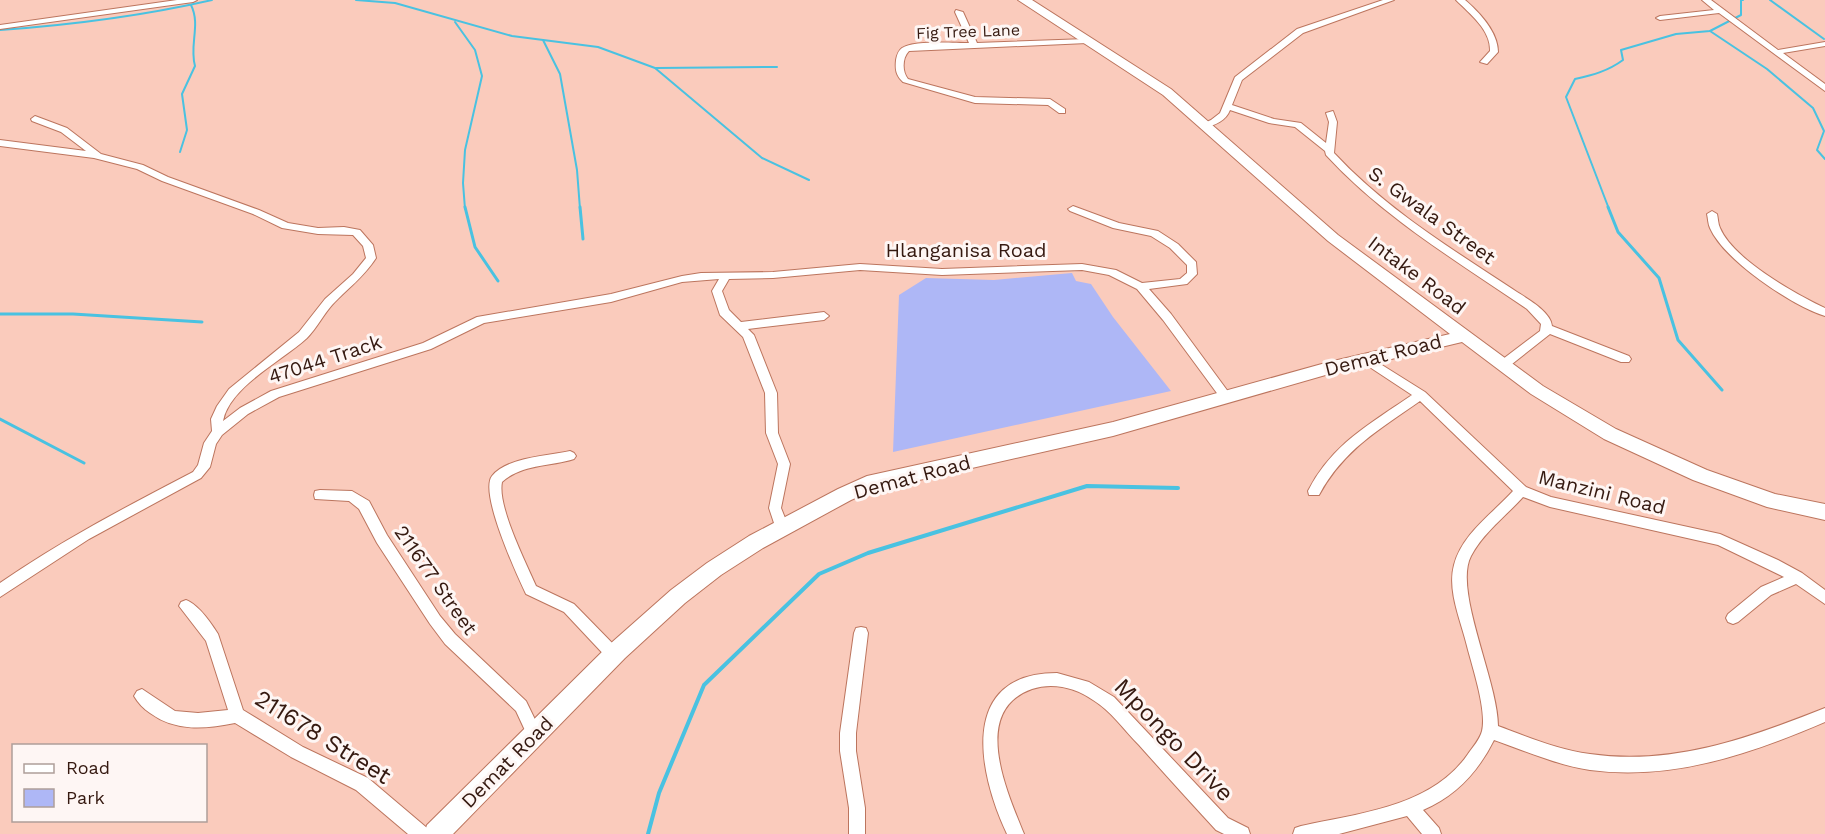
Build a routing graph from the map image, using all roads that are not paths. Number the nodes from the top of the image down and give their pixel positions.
1 (193, 0) edge
2 (1024, 0) edge
3 (1390, 0) edge
4 (1460, 0) edge
5 (1706, 0) edge
6 (959, 12) dead end
7 (1721, 12) junction
8 (1660, 18) dead end
9 (0, 27) edge
10 (1087, 41) junction
11 (1825, 44) edge
12 (974, 45) junction
13 (1778, 52) junction
14 (1484, 62) dead end
15 (1825, 88) edge
16 (1228, 106) junction
17 (1062, 111) dead end
18 (1330, 113) dead end
19 (35, 119) dead end
20 (1204, 125) junction
21 (0, 143) edge
22 (1328, 149) junction
23 (98, 156) junction
24 (1073, 209) dead end
25 (1712, 214) dead end
26 (726, 276) junction
27 (649, 287) joint
28 (1141, 287) junction
29 (1825, 312) edge
30 (824, 316) dead end
31 (740, 326) junction
32 (1547, 328) junction
33 (1464, 336) junction
34 (1366, 359) junction
35 (1625, 359) dead end
36 (1503, 365) junction
37 (1421, 395) junction
38 (1226, 398) junction
39 (218, 432) junction
40 (570, 456) dead end
41 (1314, 491) dead end
42 (1521, 491) junction
43 (320, 495) dead end
44 (1825, 512) edge
45 (782, 528) junction
46 (1797, 577) junction
47 (0, 591) edge
48 (1825, 598) edge
49 (186, 606) dead end
50 (1734, 618) dead end
51 (861, 633) dead end
52 (614, 655) junction
53 (142, 696) dead end
54 (237, 715) junction
55 (1825, 715) edge
56 (1490, 731) junction
57 (534, 734) junction
58 (1410, 808) junction
59 (421, 834) edge
60 (436, 834) edge
61 (857, 834) edge
62 (1016, 834) edge
63 (1242, 834) edge
64 (1300, 834) edge
65 (1433, 834) edge

1 - 9 street
2 - 10 street, Intake Road
3 - 16 street
4 - 14 street
5 - 7 street
6 - 12 street
7 - 8 street
7 - 13 street
10 - 12 street, Fig Tree Lane
10 - 20 street, Intake Road
11 - 13 street
12 - 17 street, Fig Tree Lane
13 - 15 street
16 - 20 street
16 - 22 street, S. Gwala Street
18 - 22 street
19 - 23 street
20 - 33 street, Intake Road
21 - 23 street
22 - 32 street, S. Gwala Street
23 - 39 street
24 - 28 street
25 - 29 street
26 - 27 street, Hlanganisa Road
26 - 28 street, Hlanganisa Road
26 - 31 street
27 - 39 street, 47044 Track
28 - 38 street, Hlanganisa Road
30 - 31 street
31 - 45 street
32 - 35 street
32 - 36 street
33 - 34 street, Demat Road
33 - 36 street, Intake Road
34 - 37 street, Manzini Road
34 - 38 street, Demat Road
36 - 44 street, Intake Road
37 - 41 street
37 - 42 street, Manzini Road
38 - 45 street, Demat Road
39 - 47 street, 47044 Track
40 - 52 street
42 - 46 street, Manzini Road
42 - 56 street
43 - 57 street, 211677 Street
45 - 52 street, Demat Road
46 - 48 street, Manzini Road
46 - 50 street
49 - 54 street, 211678 Street
51 - 61 street
52 - 57 street, Demat Road
53 - 54 street
54 - 59 street, 211678 Street
55 - 56 street
56 - 58 street
57 - 60 street, Demat Road
58 - 64 street
58 - 65 street
62 - 63 street, Mpongo Drive

